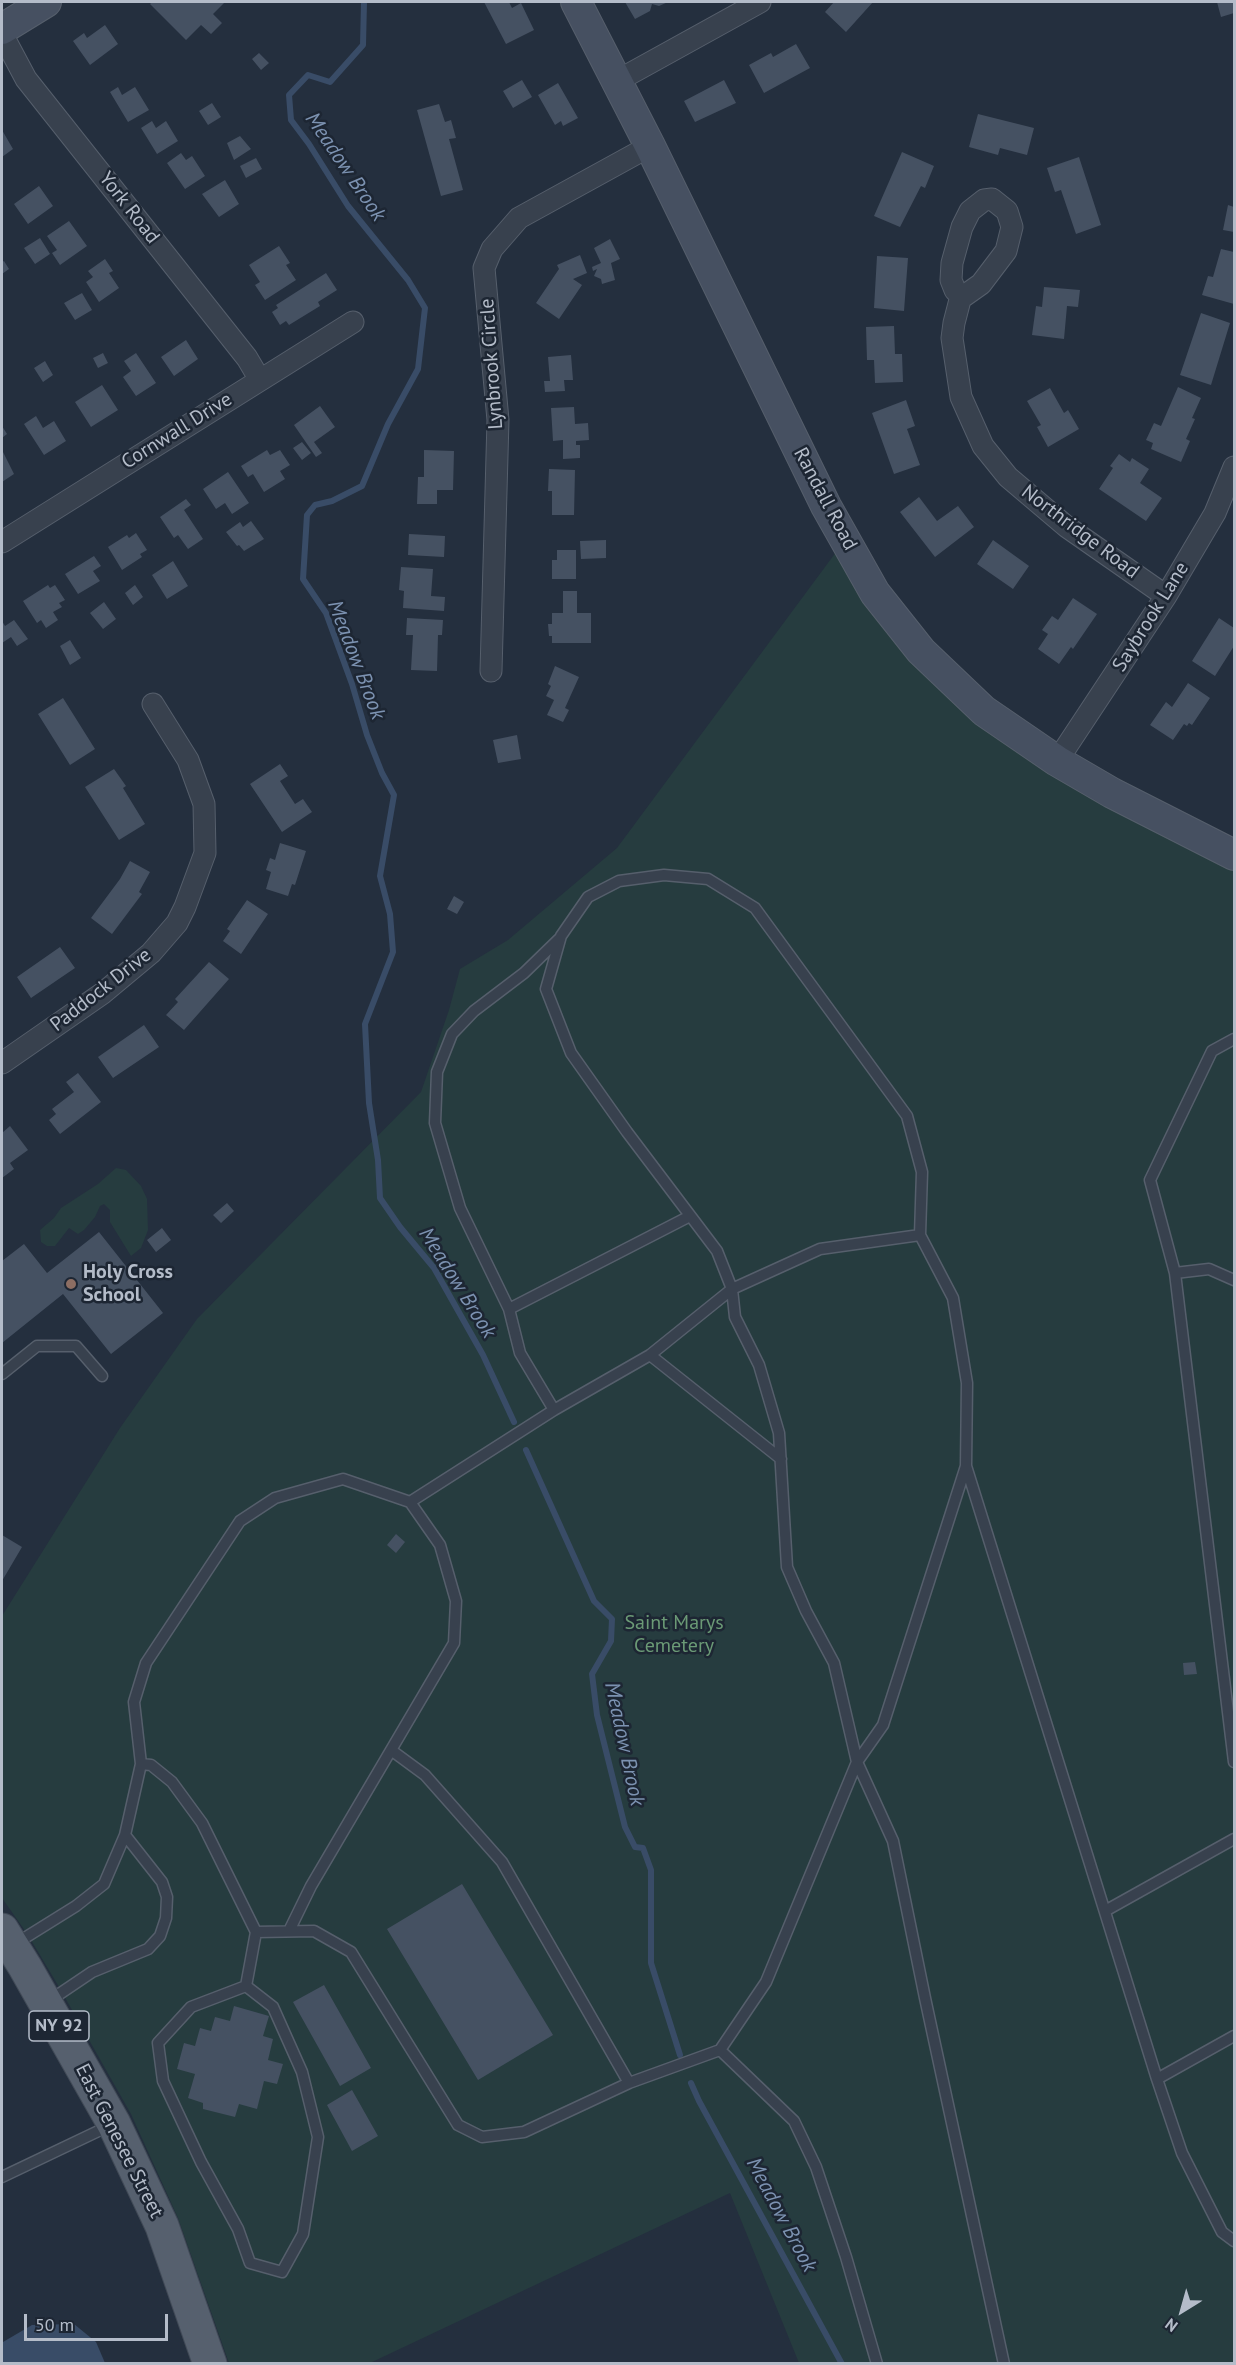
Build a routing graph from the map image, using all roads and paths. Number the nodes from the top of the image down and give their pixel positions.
1 (46, 2) edge
2 (576, 2) edge
3 (760, 2) edge
4 (2, 28) edge
5 (2, 34) edge
6 (617, 81) junction
7 (650, 146) junction
8 (961, 296) dead end
9 (353, 322) dead end
10 (260, 380) junction
11 (1234, 467) edge
12 (2, 542) edge
13 (1166, 596) junction
14 (490, 671) dead end
15 (153, 704) dead end
16 (1057, 761) junction
17 (1234, 855) edge
18 (561, 936) junction
19 (1234, 1039) edge
20 (2, 1063) edge
21 (690, 1216) junction
22 (920, 1235) junction
23 (1175, 1273) junction
24 (1234, 1280) edge
25 (732, 1289) junction
26 (509, 1309) junction
27 (650, 1355) junction
28 (2, 1374) edge
29 (102, 1376) dead end
30 (554, 1410) junction
31 (781, 1459) junction
32 (966, 1466) junction
33 (410, 1502) junction
34 (391, 1750) junction
35 (857, 1762) junction
36 (1234, 1762) edge
37 (141, 1764) junction
38 (126, 1835) junction
39 (1234, 1839) edge
40 (1105, 1911) junction
41 (289, 1931) junction
42 (256, 1932) junction
43 (7, 1938) edge
44 (246, 1986) junction
45 (46, 2003) junction
46 (1234, 2036) edge
47 (720, 2050) junction
48 (1157, 2079) junction
49 (629, 2083) junction
50 (114, 2124) junction
51 (2, 2177) edge
52 (1234, 2241) edge
53 (210, 2364) edge
54 (877, 2364) edge
55 (1004, 2364) edge

1 - 4 street
2 - 6 street, Randall Road
3 - 6 street
5 - 10 street, York Road
6 - 7 street, Randall Road
7 - 14 street, Lynbrook Circle
7 - 16 street, Randall Road
8 - 13 street, Northridge Road
9 - 10 street, Cornwall Drive
10 - 12 street, Cornwall Drive
11 - 13 street, Saybrook Lane
13 - 16 street, Saybrook Lane
15 - 20 street, Paddock Drive
16 - 17 street, Randall Road
18 - 21 lane
18 - 22 lane
18 - 26 lane
19 - 23 lane
21 - 25 lane
21 - 26 lane
22 - 25 lane
22 - 32 lane
23 - 24 lane
23 - 36 lane
25 - 27 lane
25 - 31 lane
26 - 30 lane
27 - 30 lane
27 - 31 lane
28 - 29 lane
30 - 33 lane
31 - 35 lane
32 - 35 lane
32 - 40 lane
33 - 34 lane
33 - 37 lane
34 - 41 lane
34 - 49 lane
35 - 47 lane
35 - 55 lane
37 - 38 lane
37 - 42 lane
38 - 43 lane
38 - 45 lane
39 - 40 lane
40 - 48 lane
41 - 42 lane
41 - 49 lane
42 - 44 lane
43 - 45 main road, East Genesee Street / NY 92
44 - 44 lane
45 - 50 main road, East Genesee Street / NY 92
46 - 48 lane
47 - 49 lane
47 - 54 lane
48 - 52 lane
50 - 51 lane
50 - 53 main road, East Genesee Street / NY 92

